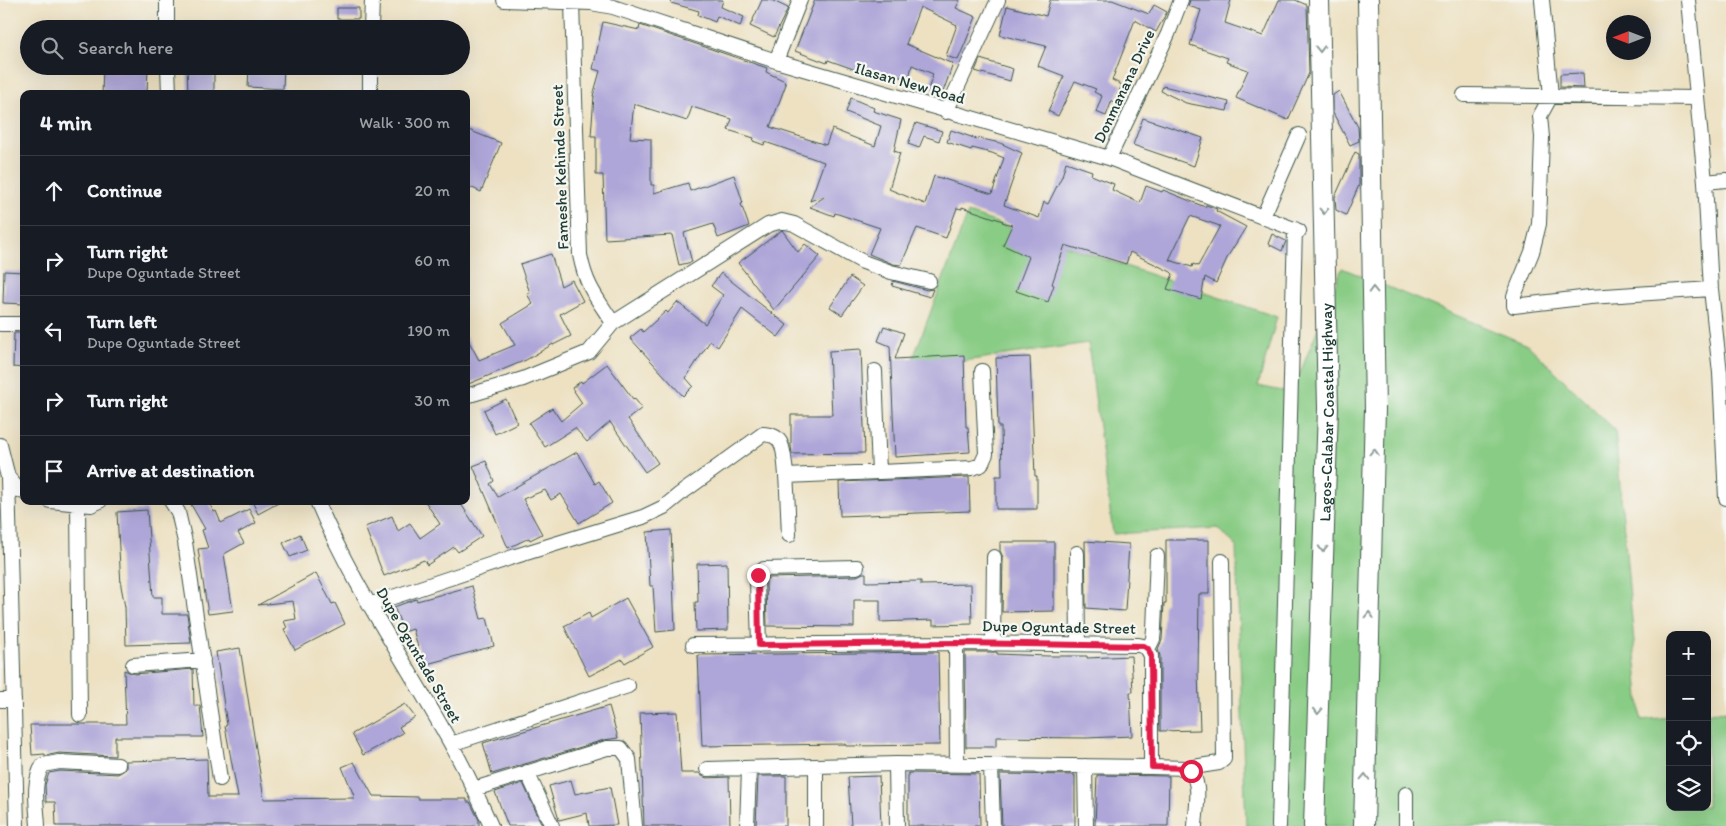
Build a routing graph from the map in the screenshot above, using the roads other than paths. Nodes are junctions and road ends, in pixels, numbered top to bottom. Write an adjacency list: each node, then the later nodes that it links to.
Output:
1 (167, 0): 13 (street)
2 (372, 0): 14 (street)
3 (504, 0): 11 (street, Ilasan New Road)
4 (800, 0): 15 (street)
5 (998, 0): 23 (street)
6 (1181, 0): 25 (street, Donmanana Drive)
7 (1319, 0): 92 (highway, Lagos-Calabar Coastal Highway, one-way to 92)
8 (1368, 0): 93 (highway, one-way to 8)
9 (1542, 0): 21 (street)
10 (1688, 0): 22 (street)
11 (572, 3): 12 (street, Ilasan New Road); 31 (street, Fameshe Kehinde Street)
12 (614, 3): 15 (street, Ilasan New Road)
13 (167, 20)
14 (371, 20)
15 (776, 62): 23 (street, Ilasan New Road)
16 (168, 75): 18 (street)
17 (370, 75): 19 (street)
18 (169, 90)
19 (370, 90)
20 (1464, 95): 21 (street)
21 (1551, 96): 22 (street); 30 (street)
22 (1697, 98): 27 (street)
23 (946, 112): 25 (street, Ilasan New Road)
24 (1299, 135): 28 (street)
25 (1109, 158): 28 (street, Ilasan New Road)
26 (1726, 180): 27 (street)
27 (1705, 182): 30 (street)
28 (1264, 217): 91 (street, Ilasan New Road)
29 (929, 281): 31 (street)
30 (1711, 289): 36 (street)
31 (613, 322): 37 (street)
32 (0, 324): 33 (street)
33 (20, 324)
34 (875, 371): 39 (street)
35 (982, 371): 39 (street)
36 (1723, 373): 43 (street)
37 (470, 395)
38 (0, 445): 41 (street)
39 (879, 472): 40 (street)
40 (786, 476): 47 (street); 53 (street)
41 (8, 477): 42 (street); 63 (street)
42 (20, 490)
43 (1726, 498)
44 (78, 505): 64 (street)
45 (174, 505): 60 (street)
46 (319, 505): 53 (street, Dupe Oguntade Street)
47 (789, 535)
48 (1077, 553): 56 (street)
49 (1157, 556): 59 (street)
50 (994, 557): 55 (street)
51 (1222, 561): 73 (street)
52 (857, 567): 58 (street)
53 (369, 605): 65 (street, Dupe Oguntade Street)
54 (956, 643): 55 (street, Dupe Oguntade Street); 58 (street, Dupe Oguntade Street); 68 (street)
55 (993, 644): 56 (street, Dupe Oguntade Street)
56 (1078, 644): 59 (street, Dupe Oguntade Street)
57 (693, 645): 58 (street, Dupe Oguntade Street)
58 (759, 645)
59 (1148, 649): 72 (street, Dupe Oguntade Street)
60 (203, 660): 61 (street); 77 (street)
61 (133, 665)
62 (628, 686): 65 (street)
63 (7, 700): 80 (street)
64 (80, 715)
65 (451, 744): 78 (street, Dupe Oguntade Street)
66 (896, 764): 68 (street); 70 (street); 87 (street)
67 (118, 765): 81 (street)
68 (957, 765): 69 (street)
69 (991, 765): 71 (street); 88 (street)
70 (816, 766): 75 (street); 86 (street)
71 (1085, 766): 72 (street); 89 (street)
72 (1152, 767): 73 (street)
73 (1187, 768): 90 (street)
74 (707, 769): 75 (street)
75 (748, 769): 85 (street)
76 (528, 772): 78 (street); 83 (street); 84 (street)
77 (220, 779)
78 (474, 789): 82 (street, Dupe Oguntade Street)
79 (1406, 794): 94 (street)
80 (18, 826)
81 (38, 826)
82 (492, 826)
83 (552, 826)
84 (635, 826)
85 (747, 826)
86 (816, 826)
87 (898, 826)
88 (993, 826)
89 (1086, 826)
90 (1195, 826)
91 (1279, 826)
92 (1314, 826)
93 (1364, 826)
94 (1406, 826)

